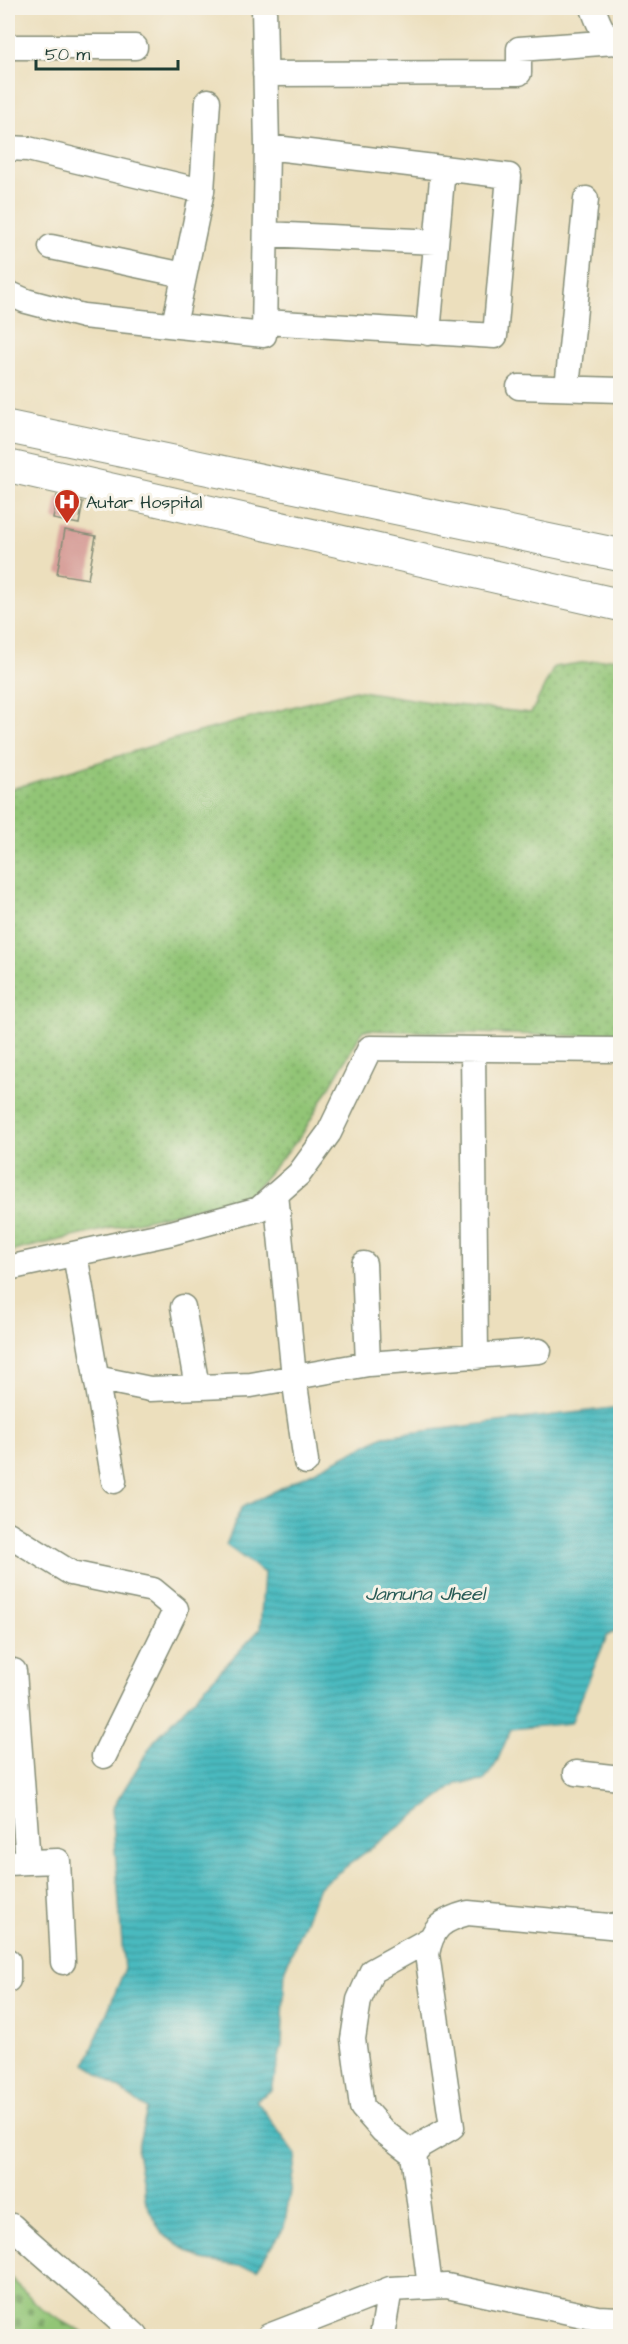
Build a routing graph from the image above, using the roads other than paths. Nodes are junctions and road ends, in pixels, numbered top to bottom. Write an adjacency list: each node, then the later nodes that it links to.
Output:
1 (264, 8): 6 (street)
2 (593, 8): 3 (street)
3 (618, 43): 6 (street)
4 (8, 47): 5 (street)
5 (135, 47)
6 (265, 74): 8 (street)
7 (208, 101): 11 (street)
8 (267, 147): 10 (street); 13 (street)
9 (8, 148): 11 (street)
10 (443, 168): 14 (street); 20 (street)
11 (202, 191): 16 (street)
12 (586, 199): 22 (street)
13 (266, 234): 14 (street); 18 (street)
14 (436, 242): 20 (street)
15 (51, 247): 16 (street)
16 (184, 275): 19 (street)
17 (8, 293): 19 (street)
18 (265, 322): 19 (street); 20 (street)
19 (174, 325)
20 (428, 333)
21 (519, 387): 22 (street)
22 (567, 388): 23 (street)
23 (621, 390)
24 (8, 427): 27 (main road)
25 (8, 451): 28 (main road)
26 (8, 466): 29 (main road)
27 (621, 555)
28 (621, 585)
29 (621, 605)
30 (473, 1049): 31 (street); 32 (street); 38 (street)
31 (621, 1050)
32 (276, 1194): 33 (street); 40 (street)
33 (75, 1254): 35 (street); 41 (street)
34 (364, 1264): 39 (street)
35 (8, 1268)
36 (183, 1307): 42 (street)
37 (539, 1351): 38 (street)
38 (476, 1357): 39 (street)
39 (368, 1364): 40 (street)
40 (294, 1377): 42 (street); 43 (street)
41 (96, 1378): 42 (street); 44 (street)
42 (197, 1387)
43 (306, 1462)
44 (114, 1481)
45 (8, 1534): 47 (street)
46 (8, 1670): 50 (street)
47 (104, 1756)
48 (576, 1773): 49 (street)
49 (621, 1778)
50 (18, 1862): 54 (street)
51 (621, 1927): 52 (street)
52 (430, 1939): 56 (street); 56 (street)
53 (8, 1961): 55 (street)
54 (63, 1962)
55 (8, 1980)
56 (414, 2154): 58 (street)
57 (8, 2225): 61 (street)
58 (430, 2287): 59 (street); 60 (street)
59 (390, 2289): 62 (street); 63 (street)
60 (621, 2319)
61 (136, 2337)
62 (269, 2337)
63 (382, 2337)

